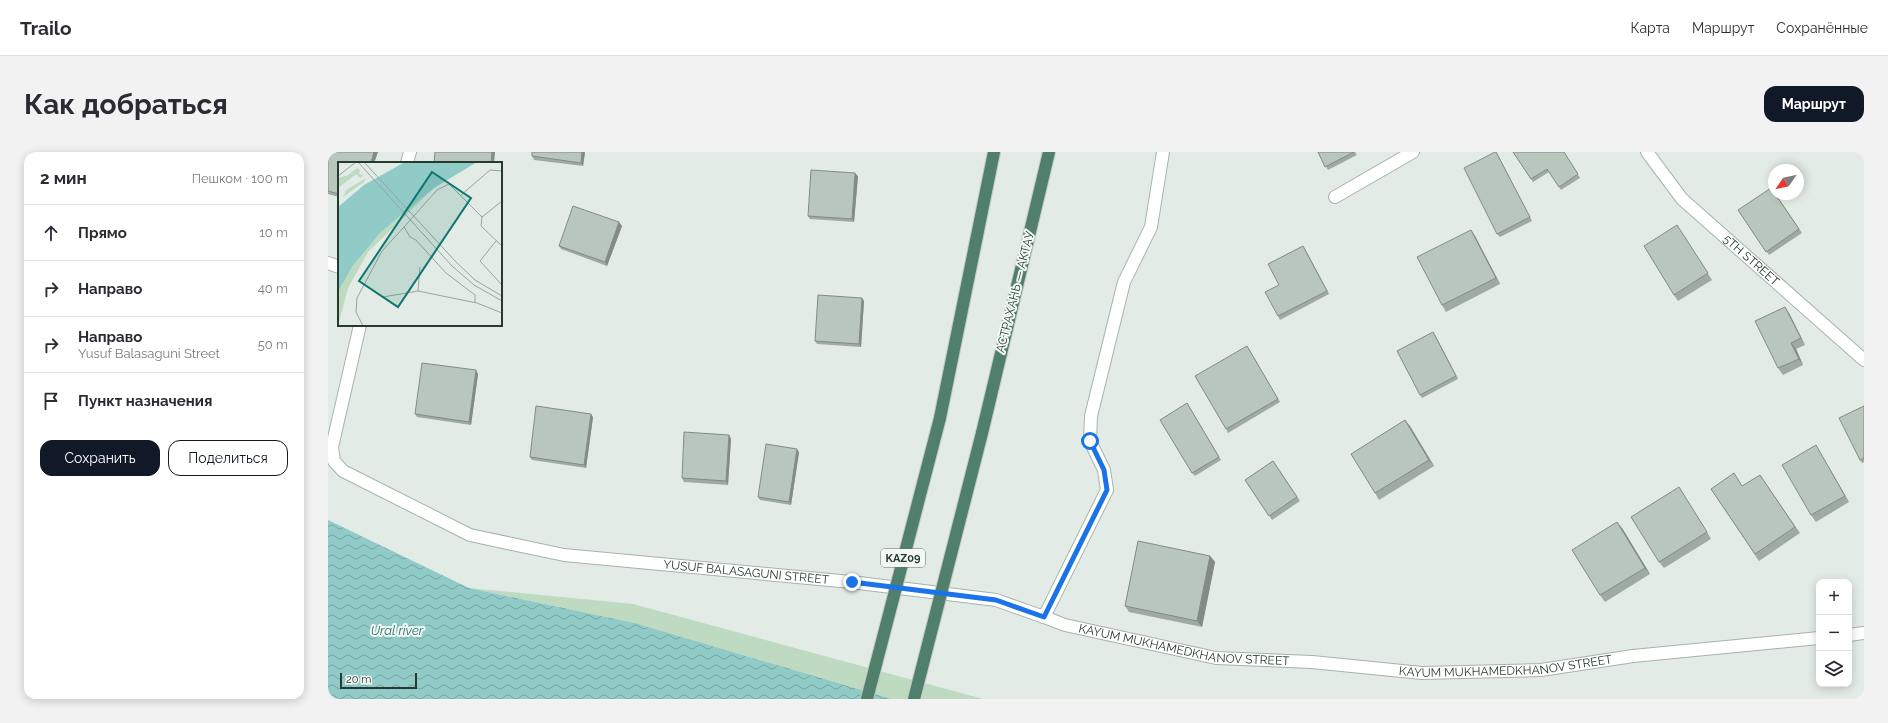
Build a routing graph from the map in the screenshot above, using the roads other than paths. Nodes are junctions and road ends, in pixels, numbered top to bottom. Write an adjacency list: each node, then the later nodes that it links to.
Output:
1 (410, 152): 7 (street)
2 (994, 152): 17 (highway, KAZ09, bridge)
3 (1049, 152): 18 (highway, АСТРАХАНЬ — АКТАУ, bridge)
4 (1163, 152): 13 (street)
5 (1413, 152): 8 (street)
6 (1648, 152): 12 (street, 5TH STREET)
7 (407, 162)
8 (1335, 197)
9 (328, 264): 10 (street)
10 (338, 267)
11 (360, 326): 13 (street, YUSUF BALASAGUNI STREET)
12 (1864, 360)
13 (1044, 617): 16 (street, KAYUM MUKHAMEDKHANOV STREET)
14 (1864, 633): 15 (street)
15 (1852, 635)
16 (1816, 638)
17 (867, 699)
18 (914, 699)

